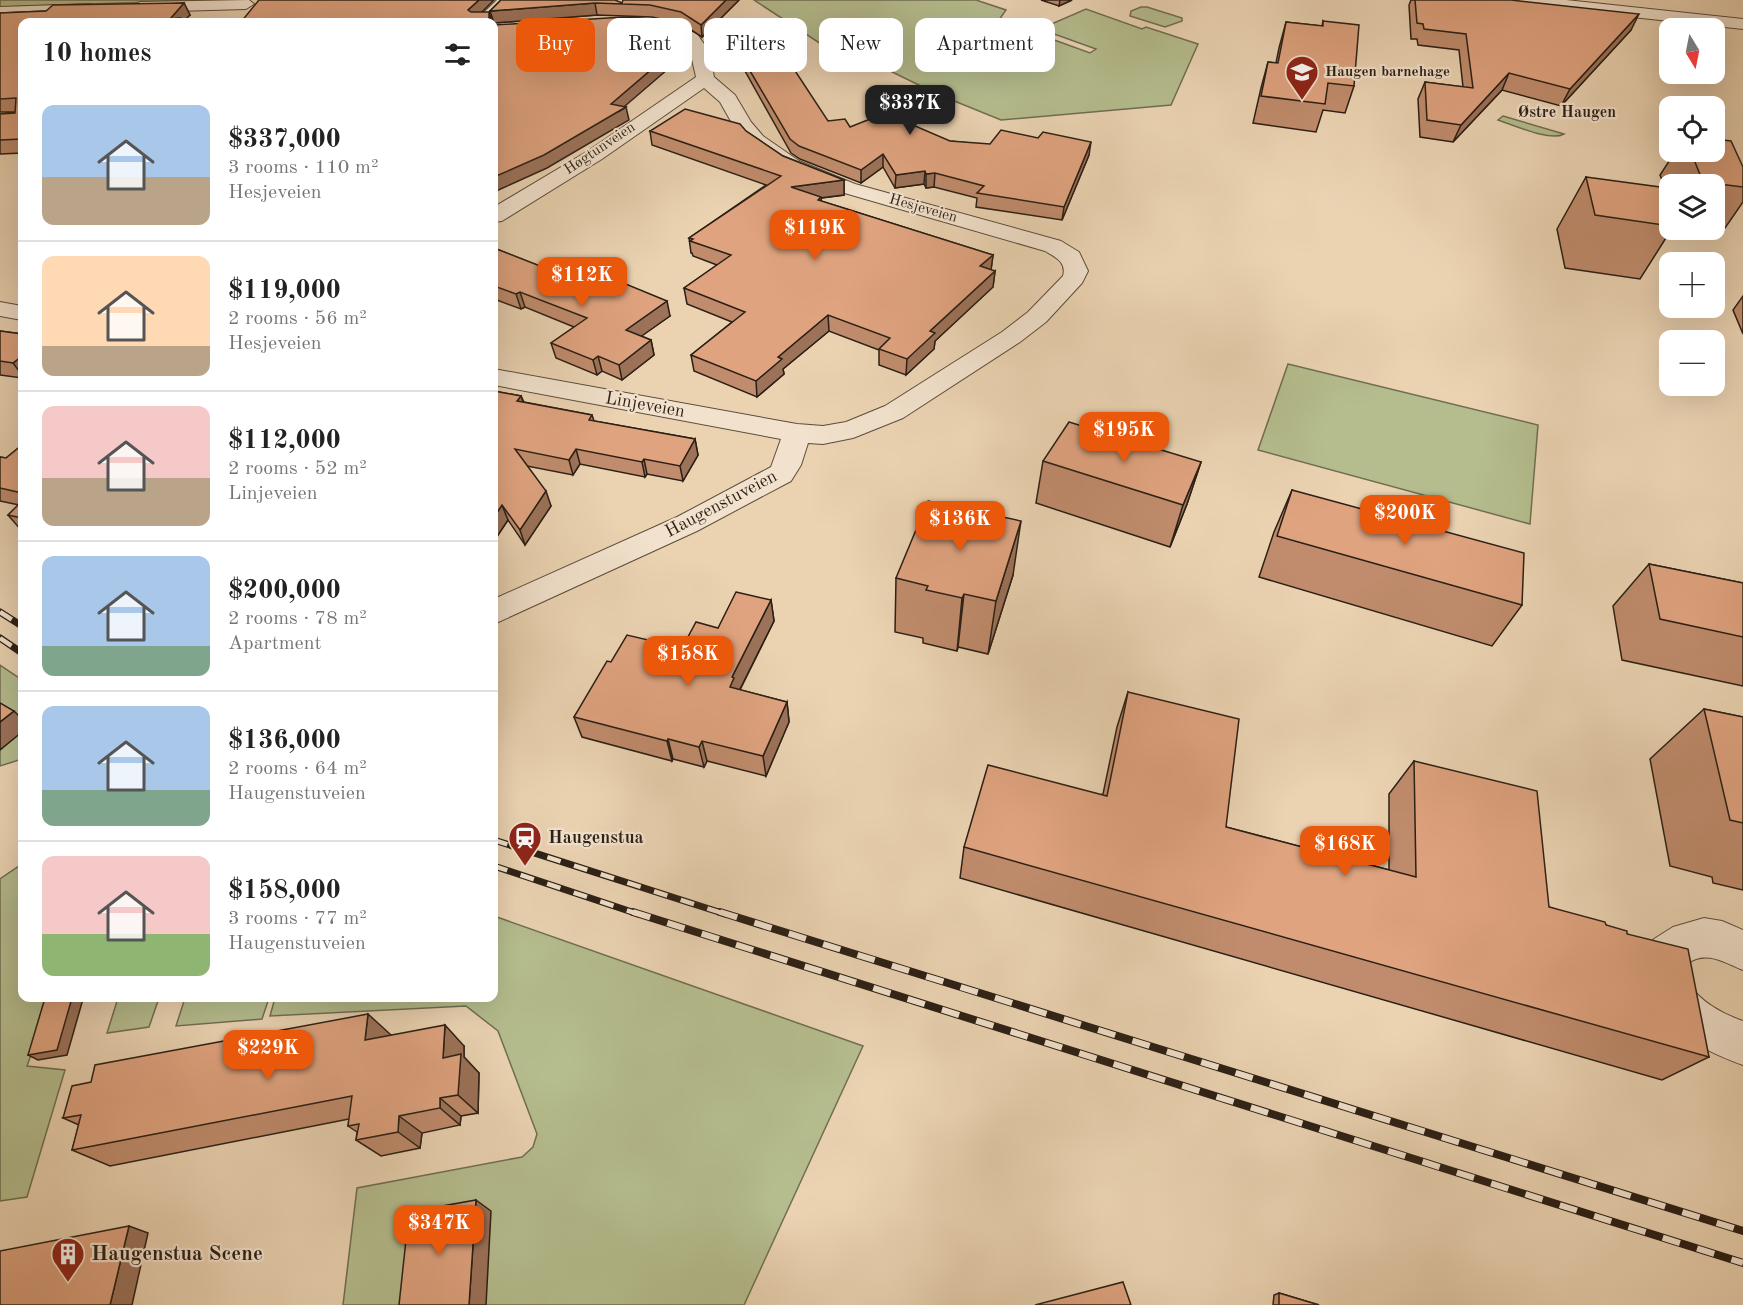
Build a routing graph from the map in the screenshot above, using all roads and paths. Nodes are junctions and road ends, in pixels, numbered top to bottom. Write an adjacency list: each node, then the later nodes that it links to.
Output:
1 (506, 0): 6 (street)
2 (1522, 0): 7 (street)
3 (248, 2): 4 (street); 5 (street)
4 (0, 12)
5 (234, 18)
6 (486, 18)
7 (1743, 24)
8 (692, 40): 9 (street)
9 (705, 80): 10 (street, Høgtunveien); 14 (street, Hesjeveien)
10 (498, 214)
11 (0, 309): 12 (street)
12 (18, 312)
13 (498, 378): 14 (street, Linjeveien)
14 (797, 433): 15 (street, Haugenstuveien)
15 (498, 610)
16 (1743, 950): 17 (street)
17 (1743, 1043)

